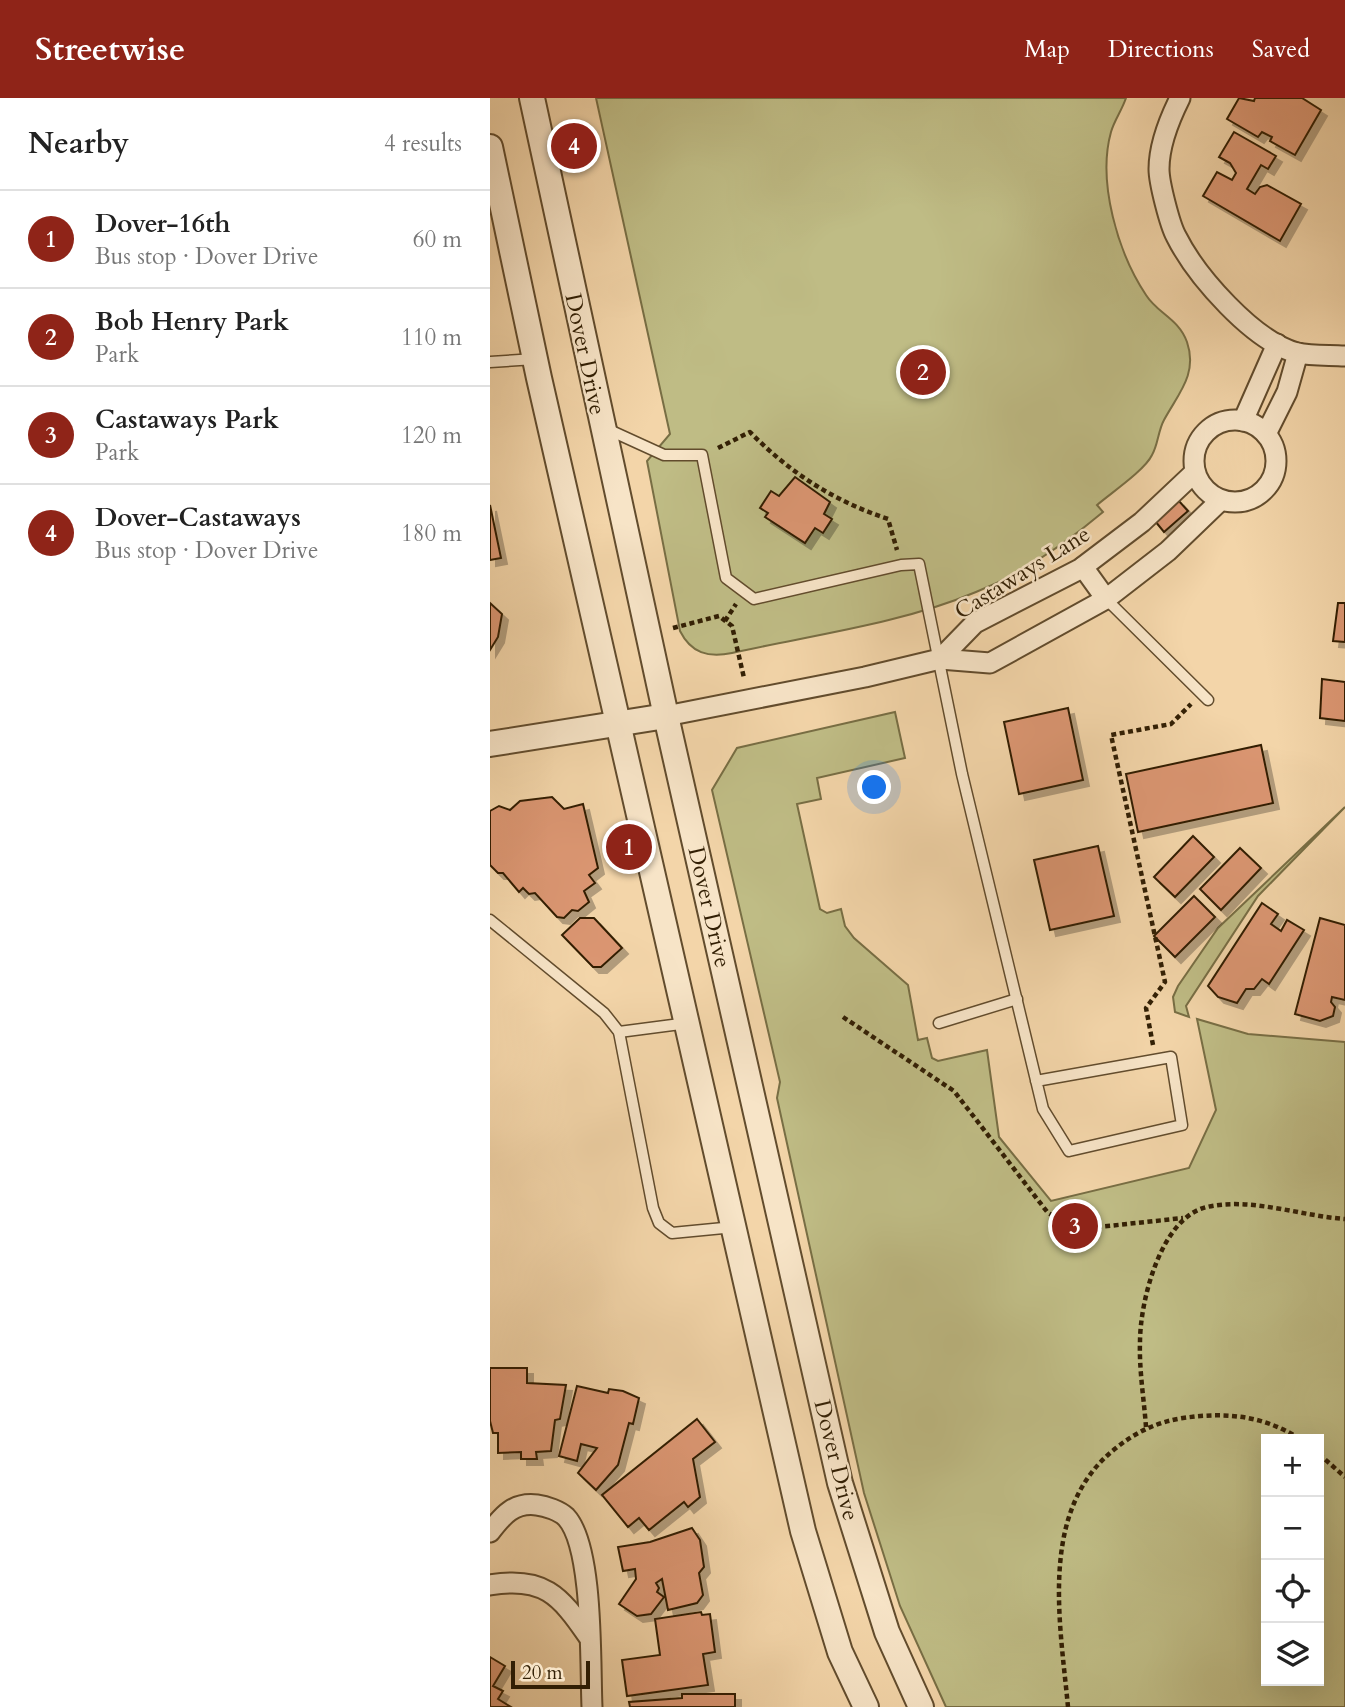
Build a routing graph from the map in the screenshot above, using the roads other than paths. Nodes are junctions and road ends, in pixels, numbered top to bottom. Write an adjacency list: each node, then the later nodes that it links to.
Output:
1 (532, 98): 10 (street, Dover Drive)
2 (1180, 98): 4 (street)
3 (490, 147): 7 (street, Dover Drive)
4 (1277, 344): 5 (street); 9 (street)
5 (1298, 353): 6 (street); 11 (street)
6 (1345, 356)
7 (535, 359): 8 (lane); 19 (street, Dover Drive)
8 (490, 362)
9 (1243, 421): 11 (street); 12 (street)
10 (602, 428): 16 (lane); 18 (street, Dover Drive)
11 (1266, 434): 13 (street)
12 (1195, 472): 13 (street); 14 (street, Castaways Lane)
13 (1221, 500): 15 (street)
14 (1083, 567): 15 (street); 16 (street, Castaways Lane)
15 (1106, 599): 16 (street); 17 (lane)
16 (940, 659): 18 (street); 22 (lane)
17 (1205, 696)
18 (666, 716): 19 (street); 33 (street, Dover Drive)
19 (620, 724): 20 (street); 23 (street, Dover Drive)
20 (490, 744)
21 (490, 920): 25 (lane)
22 (1017, 999): 24 (lane); 26 (lane)
23 (688, 1023): 25 (lane); 27 (street, Dover Drive)
24 (939, 1023)
25 (619, 1032): 27 (lane)
26 (1037, 1081): 26 (lane)
27 (735, 1227): 32 (street, Dover Drive)
28 (490, 1532): 30 (street)
29 (490, 1585): 30 (street)
30 (588, 1637): 31 (street)
31 (592, 1707)
32 (866, 1707)
33 (921, 1707)

